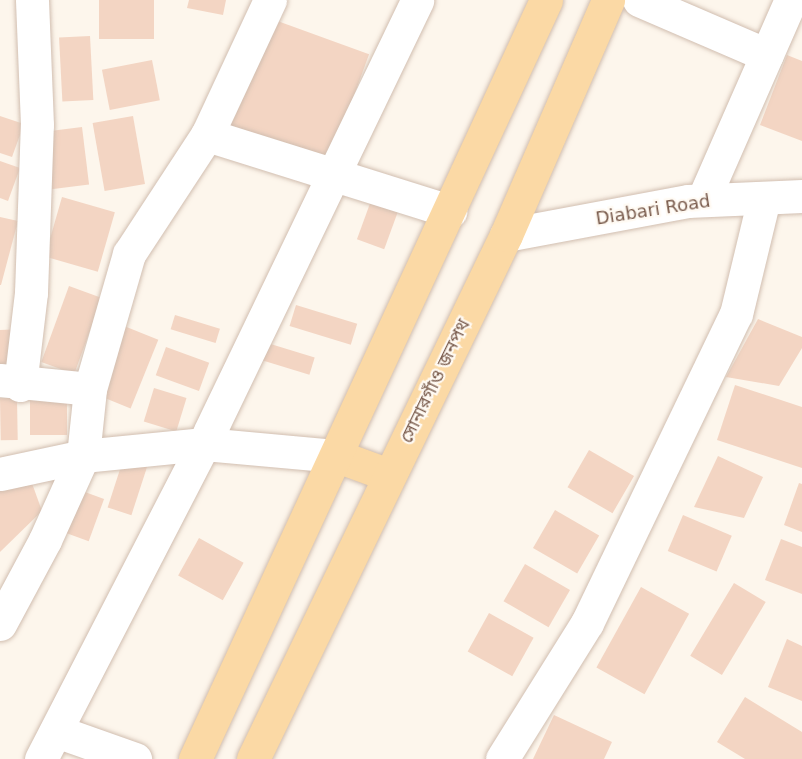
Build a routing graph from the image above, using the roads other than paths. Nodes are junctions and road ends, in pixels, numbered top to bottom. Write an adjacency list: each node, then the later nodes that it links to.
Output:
1 (32, 0): 16 (street)
2 (270, 0): 9 (street)
3 (417, 0): 10 (street)
4 (546, 0): 14 (main road)
5 (608, 0): 15 (main road, সোনারগাঁও জনপথ)
6 (639, 0): 8 (street)
7 (791, 0): 8 (street)
8 (767, 55): 13 (street)
9 (207, 135): 10 (street); 17 (street)
10 (334, 175): 14 (street); 18 (street)
11 (802, 196): 12 (street, Diabari Road)
12 (764, 198): 13 (street, Diabari Road); 28 (street)
13 (703, 200): 15 (street, Diabari Road)
14 (450, 211): 20 (main road)
15 (506, 235): 22 (main road, সোনারগাঁও জনপথ)
16 (10, 382): 17 (street)
17 (90, 389): 19 (street)
18 (204, 444): 19 (street); 20 (street); 24 (street)
19 (83, 456): 21 (street); 23 (street)
20 (338, 456): 22 (main road); 26 (main road)
21 (0, 474)
22 (389, 475): 27 (main road, সোনারগাঁও জনপথ)
23 (0, 624)
24 (49, 745): 25 (street)
25 (135, 759)
26 (195, 759)
27 (253, 759)
28 (502, 759)

